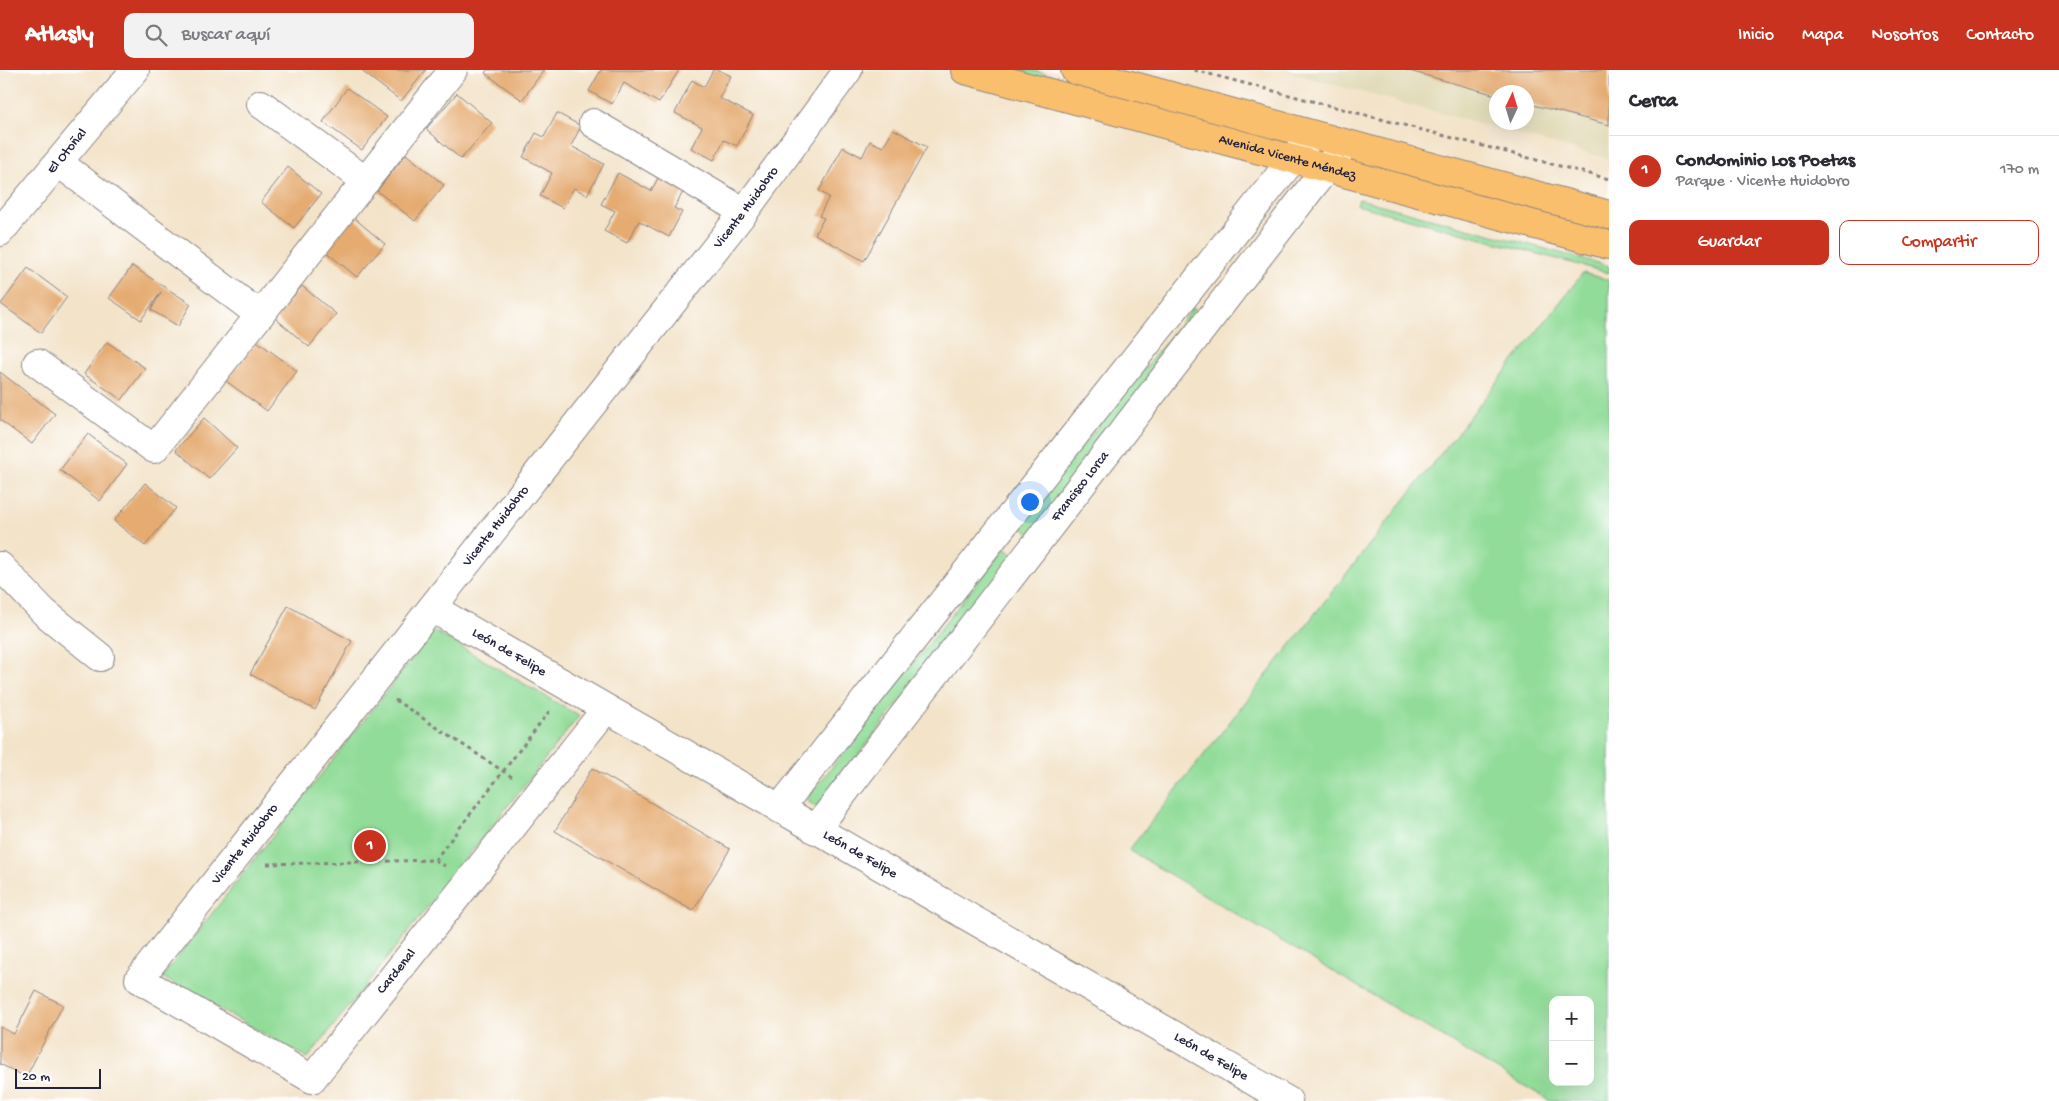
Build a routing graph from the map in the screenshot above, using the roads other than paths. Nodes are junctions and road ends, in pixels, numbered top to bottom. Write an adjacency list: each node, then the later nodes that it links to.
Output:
1 (135, 70): 11 (street, El Otoñal)
2 (453, 70): 13 (street)
3 (848, 70): 14 (street, Vicente Huidobro)
4 (965, 70): 10 (main road, Avenida Vicente Méndez)
5 (1075, 70): 8 (main road, Avenida Vicente Méndez)
6 (261, 104): 13 (street)
7 (593, 123): 14 (street)
8 (1311, 136): 9 (main road, Avenida Vicente Méndez); 10 (street)
9 (1345, 144): 12 (street, Francisco Lorca); 15 (main road, Avenida Vicente Méndez)
10 (1292, 160): 12 (main road, Avenida Vicente Méndez); 20 (street)
11 (59, 163): 16 (street, El Otoñal); 18 (street)
12 (1326, 169): 17 (main road, Avenida Vicente Méndez); 21 (street, Francisco Lorca)
13 (366, 180): 18 (street)
14 (744, 212): 23 (street, Vicente Huidobro)
15 (1609, 214)
16 (3, 222)
17 (1609, 245)
18 (260, 315): 19 (street)
19 (37, 363)
20 (1000, 529): 21 (street); 26 (street)
21 (1029, 554): 27 (street, Francisco Lorca)
22 (0, 566): 24 (street)
23 (432, 608): 25 (street, León de Felipe); 28 (street, Vicente Huidobro)
24 (100, 657)
25 (606, 709): 26 (street, León de Felipe); 28 (street, Cardenal)
26 (779, 809): 27 (street, León de Felipe)
27 (815, 830): 29 (street, León de Felipe)
28 (139, 979)
29 (1288, 1101)

